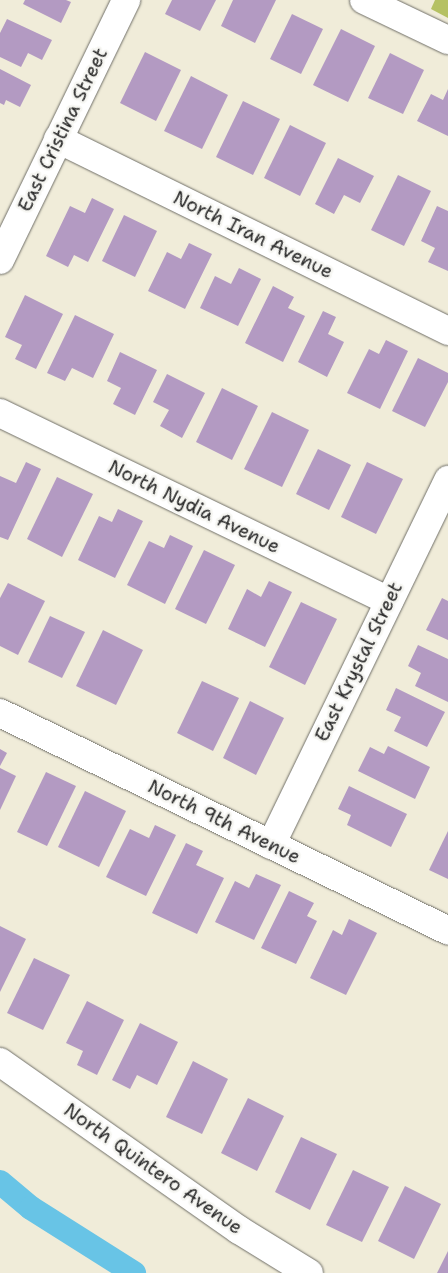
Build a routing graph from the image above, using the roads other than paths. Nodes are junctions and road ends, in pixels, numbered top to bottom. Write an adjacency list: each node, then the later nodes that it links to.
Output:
1 (126, 0): 4 (street, East Cristina Street)
2 (364, 0): 3 (street)
3 (448, 40)
4 (58, 139): 5 (street, East Cristina Street); 6 (street, North Iran Avenue)
5 (0, 260)
6 (448, 331)
7 (0, 413): 9 (street, North Nydia Avenue)
8 (448, 480): 9 (street, East Krystal Street)
9 (389, 601): 11 (street, East Krystal Street)
10 (0, 713): 11 (street, North 9th Avenue)
11 (271, 845): 12 (street, North 9th Avenue)
12 (448, 931)
13 (0, 1062): 14 (street, North Quintero Avenue)
14 (309, 1273)

